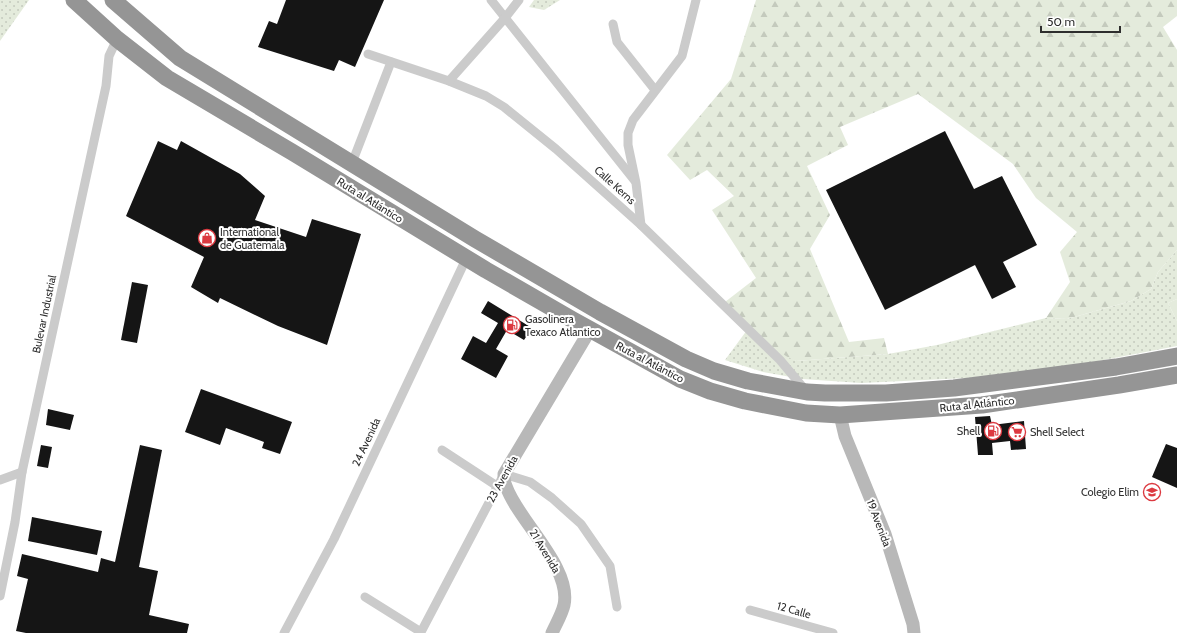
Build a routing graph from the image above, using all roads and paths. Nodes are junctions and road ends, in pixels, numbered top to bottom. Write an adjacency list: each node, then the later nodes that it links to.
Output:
1 (74, 0): 8 (highway, Ruta al Atlántico)
2 (113, 0): 13 (highway, Ruta al Atlántico)
3 (491, 0): 6 (street)
4 (519, 0): 6 (street)
5 (696, 0): 12 (street)
6 (506, 18): 11 (street); 14 (street)
7 (613, 24): 12 (street)
8 (117, 39): 16 (highway, Ruta al Atlántico); 23 (street, Bulevar Industrial)
9 (368, 54): 10 (street, Calle Kerns)
10 (391, 62): 11 (street, Calle Kerns); 13 (street)
11 (449, 81): 15 (street, Calle Kerns)
12 (655, 90): 14 (street)
13 (352, 163): 20 (highway, Ruta al Atlántico)
14 (636, 183): 15 (street)
15 (641, 224): 20 (street, Calle Kerns)
16 (466, 259): 17 (highway, Ruta al Atlántico); 31 (street, 24 Avenida)
17 (590, 330): 21 (highway, Ruta al Atlántico); 24 (street, 23 Avenida)
18 (1177, 356): 20 (highway, Ruta al Atlántico)
19 (1177, 375): 21 (highway, Ruta al Atlántico)
20 (807, 392)
21 (840, 414): 34 (street, 19 Avenida)
22 (442, 450): 26 (street)
23 (22, 472): 25 (street); 27 (street, Bulevar Industrial)
24 (504, 474): 26 (street, 23 Avenida); 29 (street); 32 (street, 21 Avenida)
25 (0, 480)
26 (497, 486): 28 (street, 23 Avenida)
27 (0, 596)
28 (366, 597)
29 (617, 607)
30 (750, 610): 33 (street, 12 Calle)
31 (284, 633)
32 (552, 633)
33 (833, 633)
34 (914, 633)

